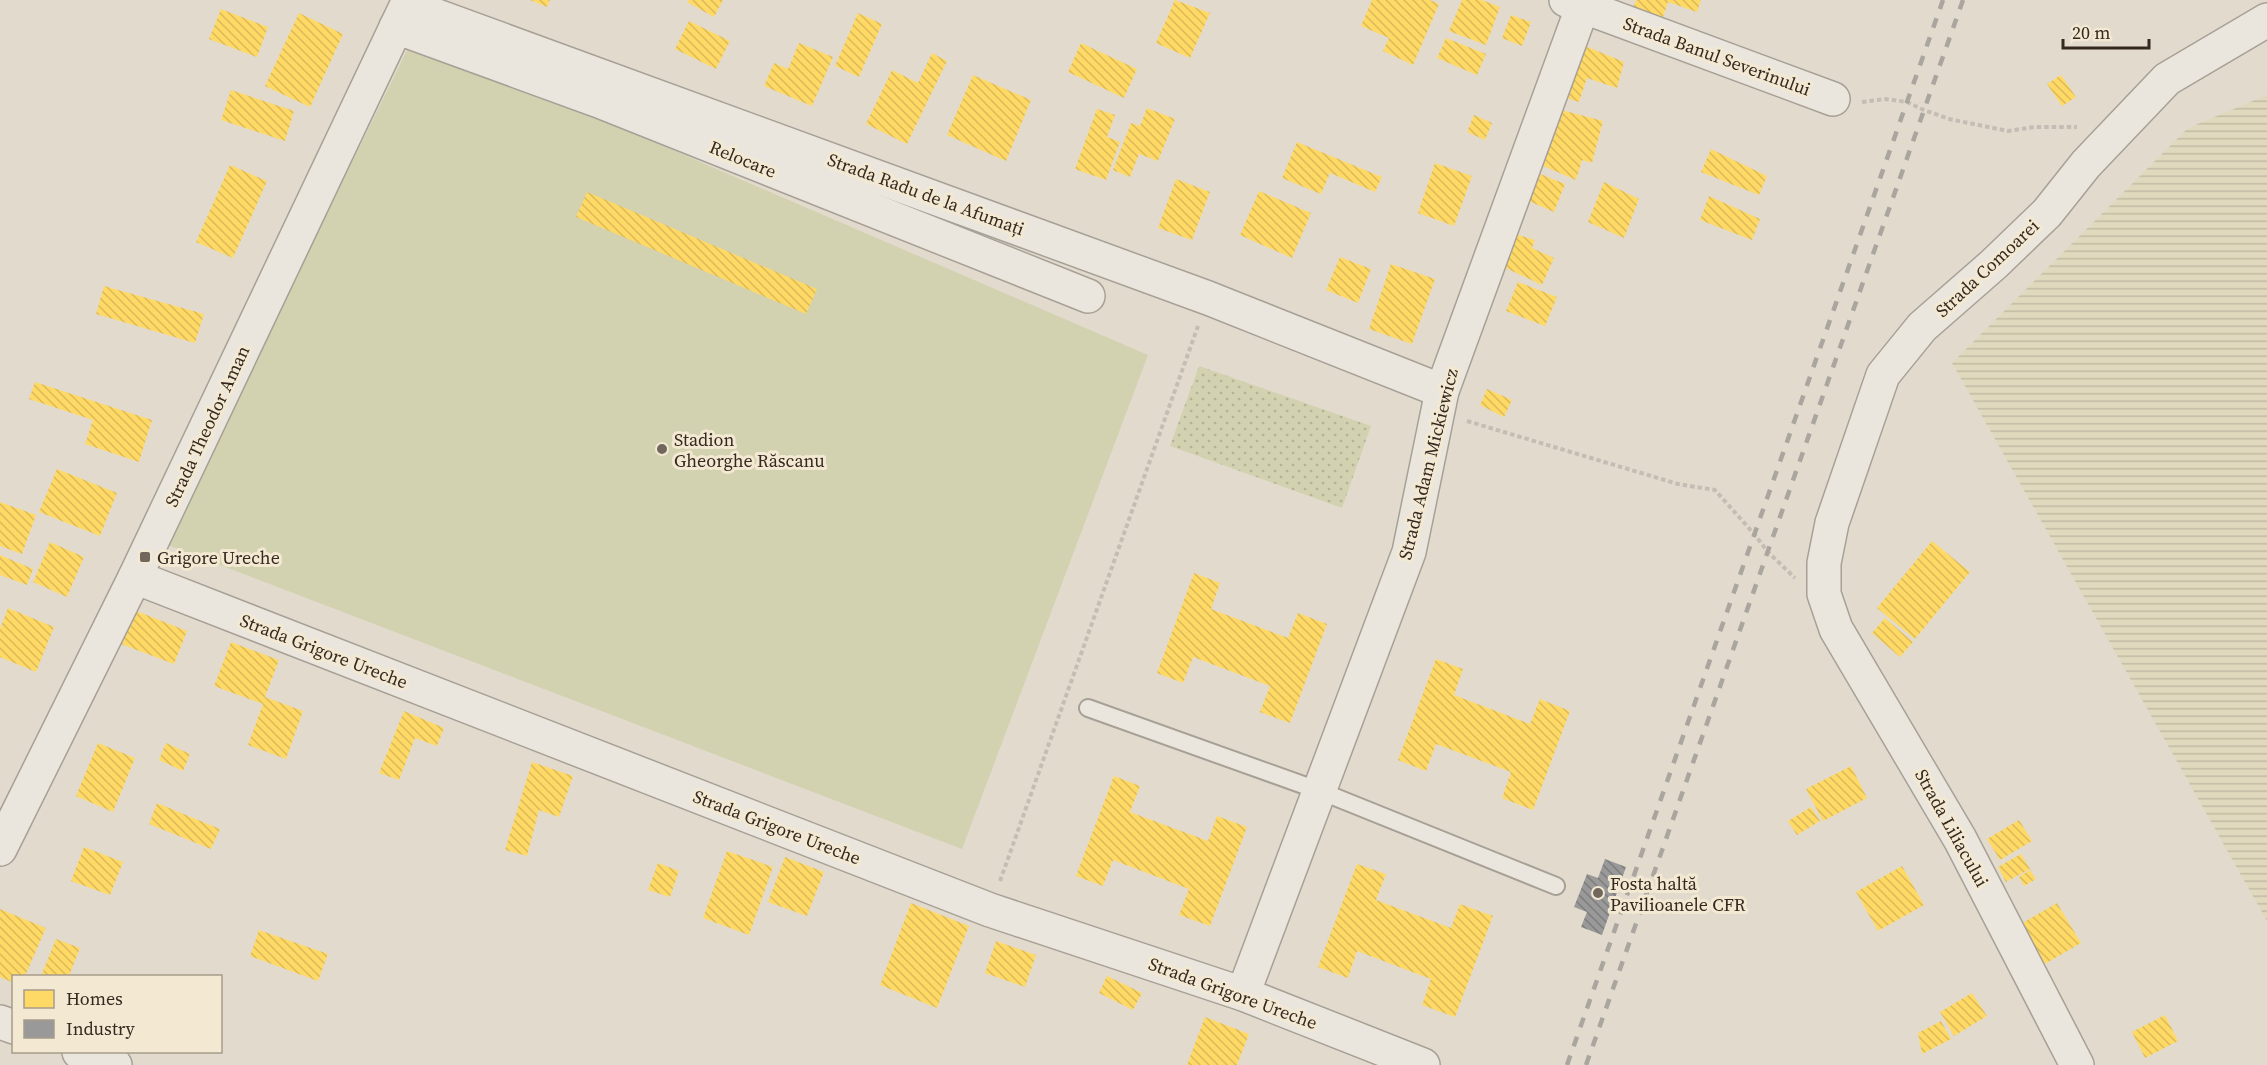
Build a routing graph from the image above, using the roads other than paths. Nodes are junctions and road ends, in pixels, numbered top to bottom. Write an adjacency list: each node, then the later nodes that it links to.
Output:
1 (1578, 2): 4 (street, Strada Banul Severinului); 6 (street, Strada Adam Mickiewicz)
2 (404, 10): 5 (street, Relocare); 6 (street, Strada Radu de la Afumați); 7 (street, Strada Theodor Aman)
3 (2267, 20): 8 (street, Strada Comoarei)
4 (1833, 99)
5 (1088, 296)
6 (1440, 402): 10 (street, Strada Adam Mickiewicz)
7 (135, 577): 11 (street, Strada Theodor Aman); 13 (street, Strada Grigore Ureche)
8 (1824, 594): 17 (street, Strada Liliacului)
9 (1088, 708): 10 (lane)
10 (1320, 791): 12 (lane); 13 (street, Strada Adam Mickiewicz)
11 (0, 849)
12 (1556, 886)
13 (1243, 994): 16 (street, Strada Grigore Ureche)
14 (82, 1053): 15 (street)
15 (115, 1065)
16 (1423, 1065)
17 (2077, 1065)

